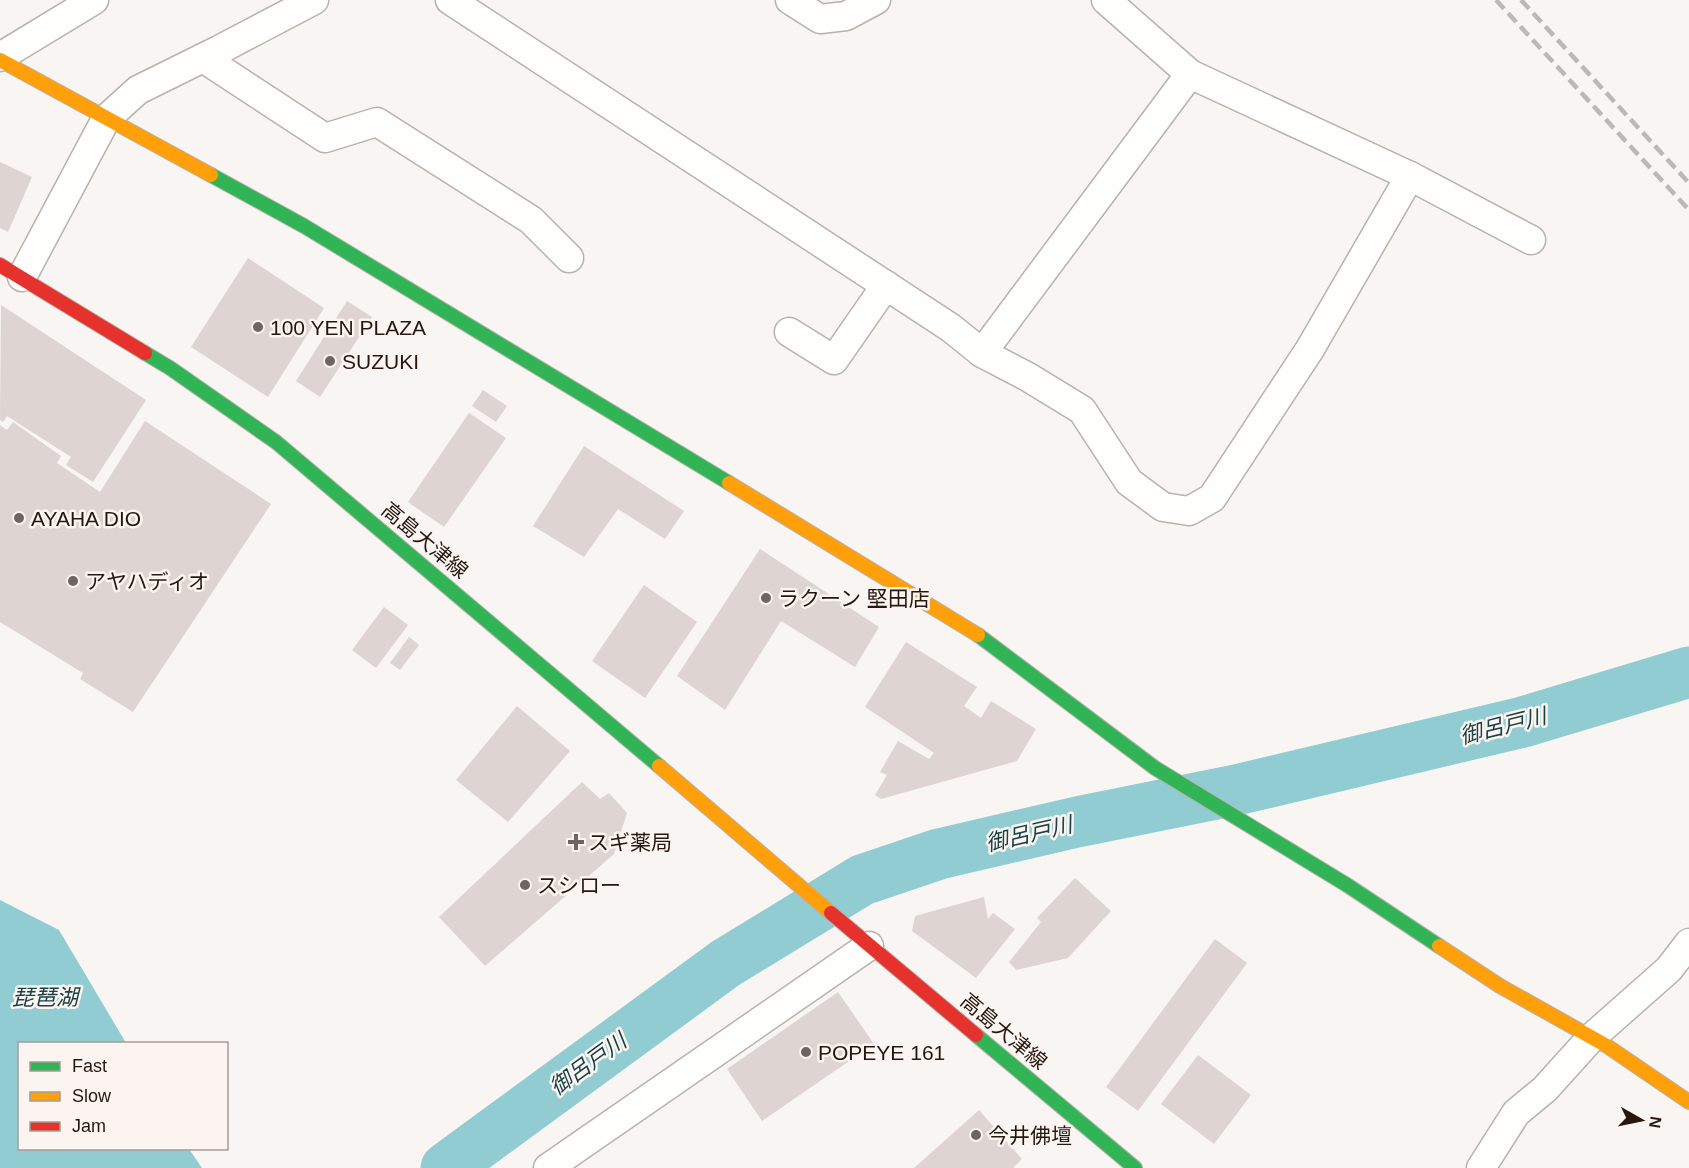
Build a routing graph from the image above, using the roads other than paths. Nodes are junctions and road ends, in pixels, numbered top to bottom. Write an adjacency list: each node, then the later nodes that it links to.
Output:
1 (94, 0): 8 (street)
2 (315, 0): 7 (street)
3 (450, 0): 15 (street)
4 (790, 0): 5 (street)
5 (876, 0)
6 (1106, 0): 9 (street)
7 (203, 58): 10 (street); 13 (street)
8 (0, 59): 10 (street)
9 (1190, 74): 11 (street); 17 (street)
10 (106, 119): 14 (street); 20 (street)
11 (1410, 176): 12 (street); 17 (street)
12 (1531, 240)
13 (568, 258)
14 (11, 271): 19 (street, 高島大津線)
15 (886, 285): 16 (street); 17 (street)
16 (789, 332)
17 (982, 353)
18 (1689, 943): 20 (street)
19 (869, 946): 22 (street); 23 (street, 高島大津線)
20 (1591, 1038): 21 (street); 24 (street)
21 (1689, 1102)
22 (548, 1168)
23 (1136, 1168)
24 (1481, 1168)

